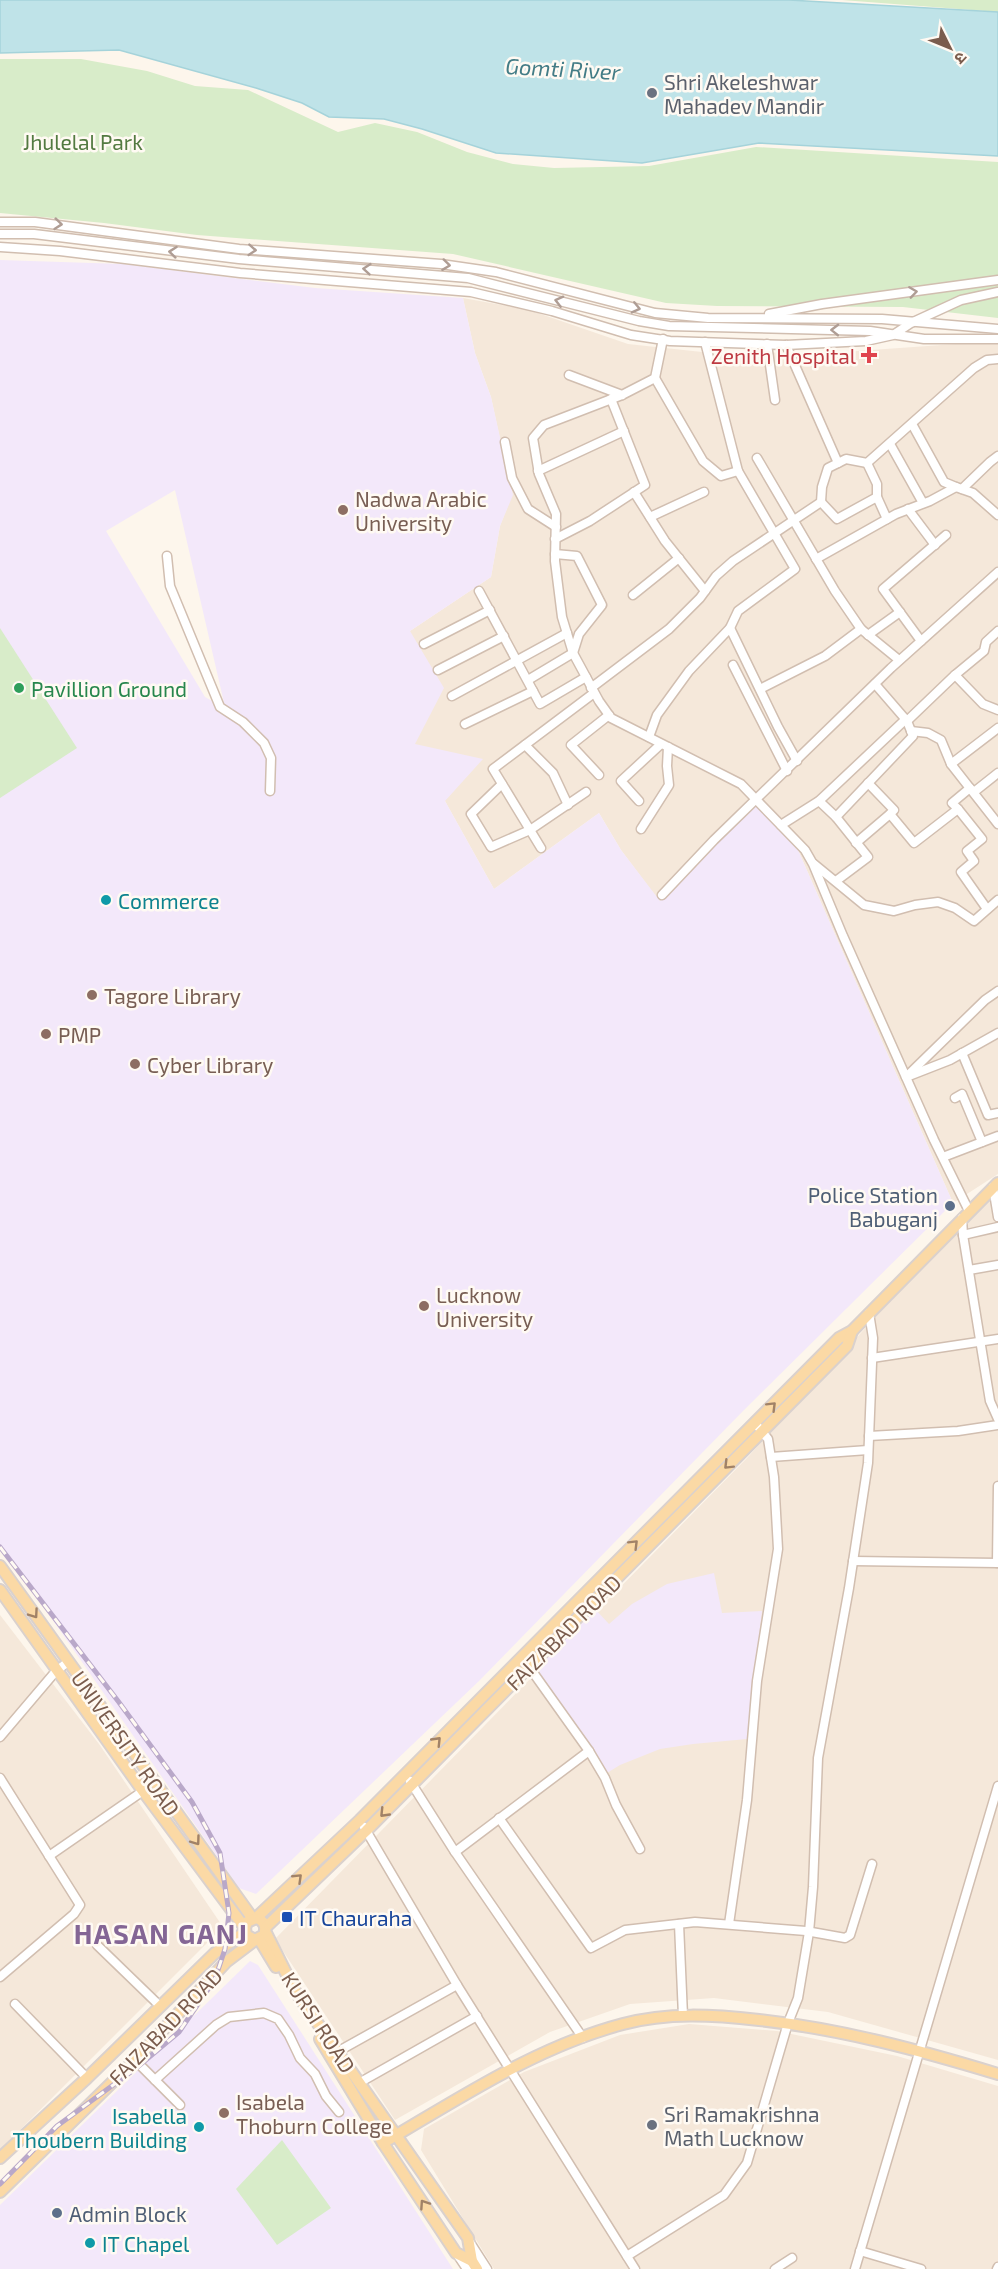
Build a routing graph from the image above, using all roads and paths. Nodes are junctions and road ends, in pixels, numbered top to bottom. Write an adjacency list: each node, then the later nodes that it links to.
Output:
1 (0, 222): 6 (street, one-way to 6)
2 (0, 234): 9 (street, one-way to 2)
3 (0, 247): 10 (street)
4 (998, 280): 6 (street, one-way to 4)
5 (998, 292): 7 (street)
6 (751, 318): 7 (street)
7 (911, 323): 8 (street); 9 (street)
8 (998, 329)
9 (893, 335): 11 (street); 14 (street)
10 (663, 339): 12 (street); 17 (street)
11 (998, 339)
12 (705, 342): 13 (street); 30 (street)
13 (767, 345): 14 (street); 20 (street)
14 (786, 345): 27 (street)
15 (998, 359): 21 (street)
16 (569, 375): 18 (street)
17 (655, 378): 18 (street); 30 (street)
18 (622, 395): 19 (street)
19 (611, 399): 22 (street); 29 (street)
20 (775, 400)
21 (912, 424): 24 (street); 31 (street)
22 (624, 431): 29 (street); 32 (street)
23 (505, 442): 43 (street)
24 (890, 444): 28 (street); 36 (street)
25 (998, 456): 31 (street)
26 (757, 458): 41 (street)
27 (838, 463): 28 (street); 35 (street)
28 (867, 463): 34 (street)
29 (538, 471): 43 (street)
30 (738, 471): 44 (street)
31 (959, 488): 36 (street); 39 (street)
32 (634, 492): 40 (street); 46 (street)
33 (704, 492): 40 (street)
34 (877, 497): 35 (street); 38 (street); 42 (street)
35 (821, 502): 41 (street)
36 (923, 503): 37 (street)
37 (908, 509): 38 (street); 47 (street)
38 (896, 514): 42 (street)
39 (998, 515)
40 (650, 517): 50 (street)
41 (794, 519): 44 (street); 51 (street)
42 (887, 519): 51 (street)
43 (556, 527): 46 (street)
44 (773, 534): 54 (street); 58 (street)
45 (946, 535): 47 (street)
46 (555, 539): 48 (street)
47 (935, 545): 57 (street)
48 (555, 554): 61 (street); 65 (street)
49 (167, 556): 95 (street)
50 (679, 558): 54 (street); 55 (street)
51 (816, 559): 60 (street)
52 (998, 572): 63 (street)
53 (479, 591): 56 (street)
54 (705, 591): 75 (street)
55 (633, 595)
56 (490, 610): 62 (street); 64 (street)
57 (900, 612): 60 (street); 63 (street)
58 (730, 627): 74 (street); 84 (street)
59 (998, 631): 70 (street)
60 (865, 632): 67 (street); 74 (street)
61 (567, 633): 65 (street); 66 (street)
62 (504, 636): 66 (street); 69 (street)
63 (921, 641): 67 (street)
64 (424, 644)
65 (573, 653): 71 (street); 72 (street)
66 (518, 660): 72 (street); 77 (street)
67 (899, 660): 73 (street)
68 (733, 665): 89 (street)
69 (438, 670)
70 (955, 675): 78 (street); 80 (street)
71 (586, 677): 75 (street); 76 (street)
72 (528, 680): 76 (street)
73 (875, 684): 80 (street); 87 (street)
74 (760, 689): 87 (street)
75 (593, 690): 79 (street); 85 (street)
76 (533, 691): 81 (street)
77 (452, 696)
78 (997, 708)
79 (609, 715): 84 (street); 91 (street)
80 (906, 720): 83 (street); 99 (street)
81 (465, 724)
82 (998, 728): 88 (street)
83 (911, 731): 88 (street); 92 (street)
84 (649, 737): 86 (street)
85 (525, 745): 93 (street); 100 (street)
86 (664, 745): 97 (street); 98 (street); 106 (street)
87 (797, 761): 89 (street)
88 (951, 764): 94 (street)
89 (787, 771): 97 (street)
90 (998, 773): 94 (street)
91 (599, 775)
92 (868, 783): 102 (street); 103 (street)
93 (502, 784): 107 (street); 107 (street)
94 (972, 790): 101 (street); 104 (street)
95 (270, 791)
96 (586, 792): 100 (street)
97 (756, 800): 105 (street); 112 (street)
98 (639, 801)
99 (819, 801): 103 (street); 105 (street)
100 (568, 805): 107 (street)
101 (958, 809): 102 (street); 114 (street)
102 (890, 814): 108 (street)
103 (836, 817): 108 (street)
104 (998, 824)
105 (781, 825): 110 (street)
106 (641, 829)
107 (530, 830): 109 (street)
108 (856, 843): 111 (street)
109 (541, 848)
110 (813, 864): 111 (street); 118 (street)
111 (836, 881): 114 (street)
112 (662, 895)
113 (998, 900): 114 (street)
114 (987, 909)
115 (998, 991): 118 (street)
116 (998, 1033): 117 (street)
117 (962, 1053): 118 (street); 119 (street)
118 (906, 1077): 123 (street)
119 (977, 1088): 120 (street); 122 (street)
120 (998, 1113)
121 (998, 1136): 122 (street)
122 (982, 1142): 123 (street)
123 (943, 1157): 125 (street)
124 (995, 1185): 125 (main road, FAIZABAD ROAD); 126 (street)
125 (966, 1214): 128 (street); 131 (main road, FAIZABAD ROAD)
126 (998, 1217)
127 (998, 1227): 128 (street)
128 (963, 1235): 130 (street)
129 (998, 1265): 130 (street)
130 (969, 1270): 133 (street)
131 (869, 1313): 134 (street); 137 (main road, FAIZABAD ROAD)
132 (998, 1339): 133 (street)
133 (981, 1341): 134 (street); 135 (street)
134 (872, 1358): 138 (street)
135 (998, 1419)
136 (998, 1425): 138 (street)
137 (758, 1427): 140 (street); 147 (main road, FAIZABAD ROAD, one-way to 137); 149 (main road, FAIZABAD ROAD, one-way to 149)
138 (869, 1436): 139 (street)
139 (868, 1450): 140 (street); 142 (street)
140 (771, 1457): 167 (street)
141 (998, 1486): 143 (street)
142 (853, 1561): 143 (street); 169 (street)
143 (998, 1563)
144 (0, 1566): 145 (main road, UNIVERSITY ROAD)
145 (4, 1579): 148 (main road, UNIVERSITY ROAD, one-way to 148)
146 (0, 1590): 150 (main road, UNIVERSITY ROAD)
147 (519, 1658): 149 (street); 153 (main road, FAIZABAD ROAD, one-way to 147)
148 (68, 1662): 150 (street); 165 (main road, UNIVERSITY ROAD, one-way to 165)
149 (529, 1666): 152 (street); 155 (main road, FAIZABAD ROAD)
150 (56, 1671): 151 (street); 157 (main road, UNIVERSITY ROAD)
151 (0, 1737)
152 (589, 1751): 158 (street); 161 (street)
153 (405, 1774): 155 (street); 159 (main road, FAIZABAD ROAD)
154 (0, 1778): 163 (street)
155 (412, 1784): 160 (main road, FAIZABAD ROAD, one-way to 160); 162 (street)
156 (998, 1786): 181 (street)
157 (143, 1791): 163 (street); 168 (main road, UNIVERSITY ROAD)
158 (499, 1818): 162 (street); 166 (street)
159 (360, 1820): 160 (street); 165 (main road, FAIZABAD ROAD, one-way to 159)
160 (366, 1831): 170 (main road, FAIZABAD ROAD); 173 (street)
161 (640, 1849)
162 (455, 1852): 179 (street)
163 (49, 1856): 172 (street)
164 (872, 1864): 169 (street)
165 (254, 1919): 168 (main road); 170 (main road)
166 (679, 1924): 167 (street); 177 (street)
167 (729, 1924): 169 (street)
168 (245, 1930): 170 (main road); 175 (main road, FAIZABAD ROAD)
169 (808, 1932): 178 (street)
170 (261, 1934): 180 (main road, KURSI ROAD); 182 (main road, FAIZABAD ROAD); 191 (main road, KURSI ROAD)
171 (98, 1945): 175 (street)
172 (0, 1977)
173 (457, 1985): 176 (street); 180 (street)
174 (15, 2004): 185 (street)
175 (160, 2006): 185 (main road, FAIZABAD ROAD)
176 (477, 2016): 183 (street); 187 (street)
177 (683, 2016): 178 (main road); 179 (main road)
178 (788, 2023): 181 (main road); 196 (street)
179 (583, 2038): 183 (main road)
180 (336, 2052): 187 (main road, KURSI ROAD)
181 (919, 2052): 184 (main road); 195 (street)
182 (135, 2060): 186 (street); 193 (main road, FAIZABAD ROAD)
183 (511, 2069): 190 (main road); 196 (street)
184 (998, 2074)
185 (87, 2078): 192 (main road, FAIZABAD ROAD)
186 (155, 2080): 188 (street); 189 (street)
187 (358, 2083): 190 (main road, KURSI ROAD)
188 (180, 2105)
189 (339, 2112)
190 (395, 2136): 191 (main road); 194 (main road, KURSI ROAD)
191 (383, 2143): 198 (main road, KURSI ROAD, one-way to 191)
192 (0, 2158)
193 (0, 2192)
194 (468, 2238): 198 (main road, KURSI ROAD); 199 (street)
195 (860, 2251): 202 (street); 203 (street)
196 (627, 2256): 200 (street)
197 (792, 2258): 201 (street)
198 (472, 2266)
199 (487, 2269)
200 (635, 2269)
201 (775, 2269)
202 (855, 2269)
203 (921, 2269)

